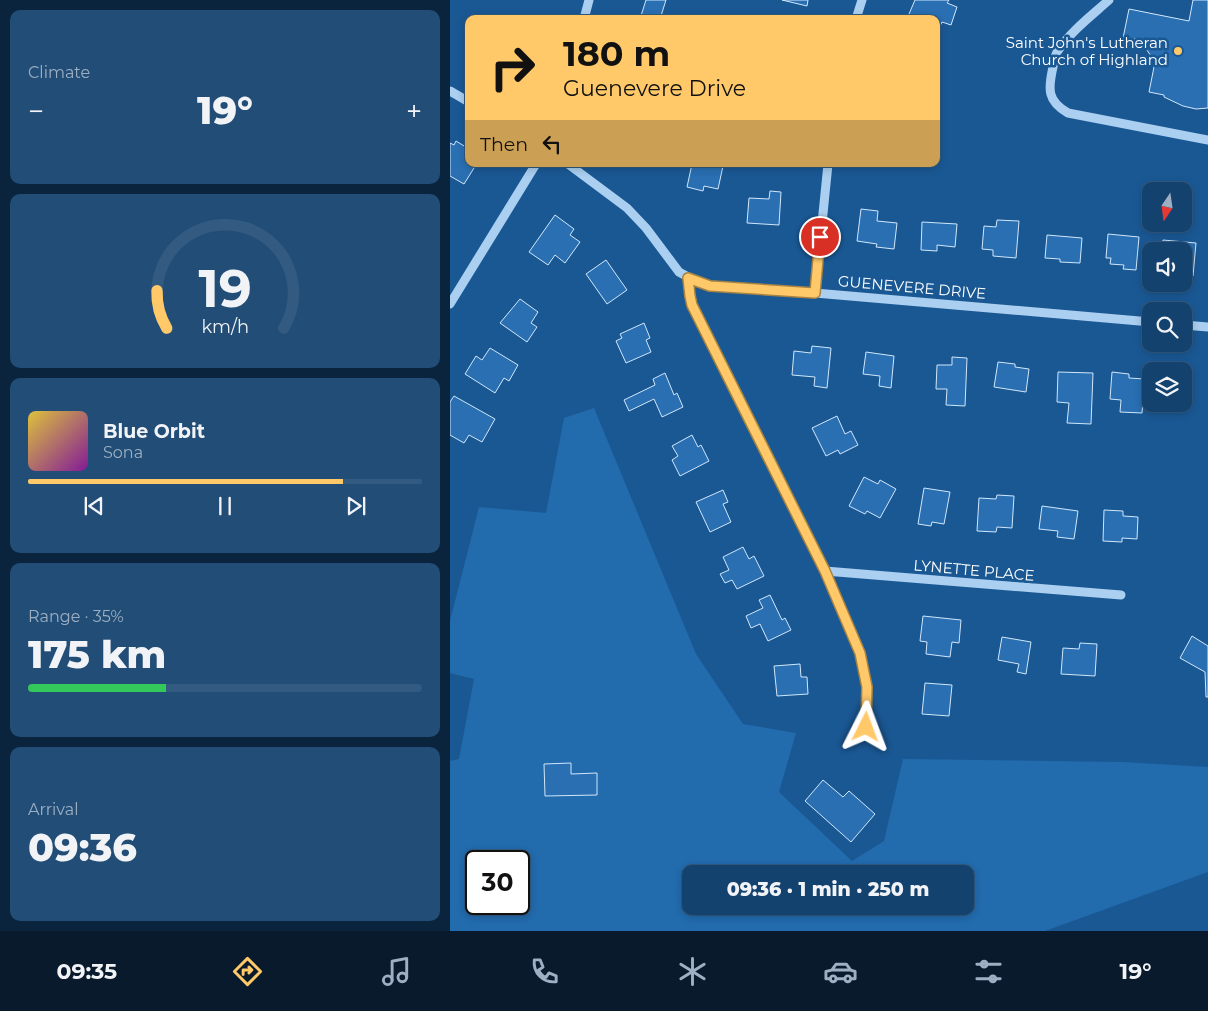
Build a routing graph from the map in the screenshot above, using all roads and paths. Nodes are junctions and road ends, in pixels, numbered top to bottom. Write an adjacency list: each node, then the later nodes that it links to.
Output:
1 (590, 0): 4 (street)
2 (862, 0): 5 (street)
3 (1109, 0): 8 (street)
4 (585, 15)
5 (857, 15)
6 (450, 91): 7 (street)
7 (465, 100)
8 (1208, 140)
9 (534, 167): 14 (street)
10 (572, 167): 12 (street, GUENEVERE DRIVE)
11 (828, 167): 13 (street)
12 (688, 278): 13 (street, GUENEVERE DRIVE); 18 (street)
13 (815, 293): 15 (street, GUENEVERE DRIVE)
14 (450, 304)
15 (1142, 321)
16 (1192, 326): 17 (street)
17 (1208, 327)
18 (825, 571): 19 (street, LYNETTE PLACE); 20 (street)
19 (1121, 595)
20 (866, 727)

